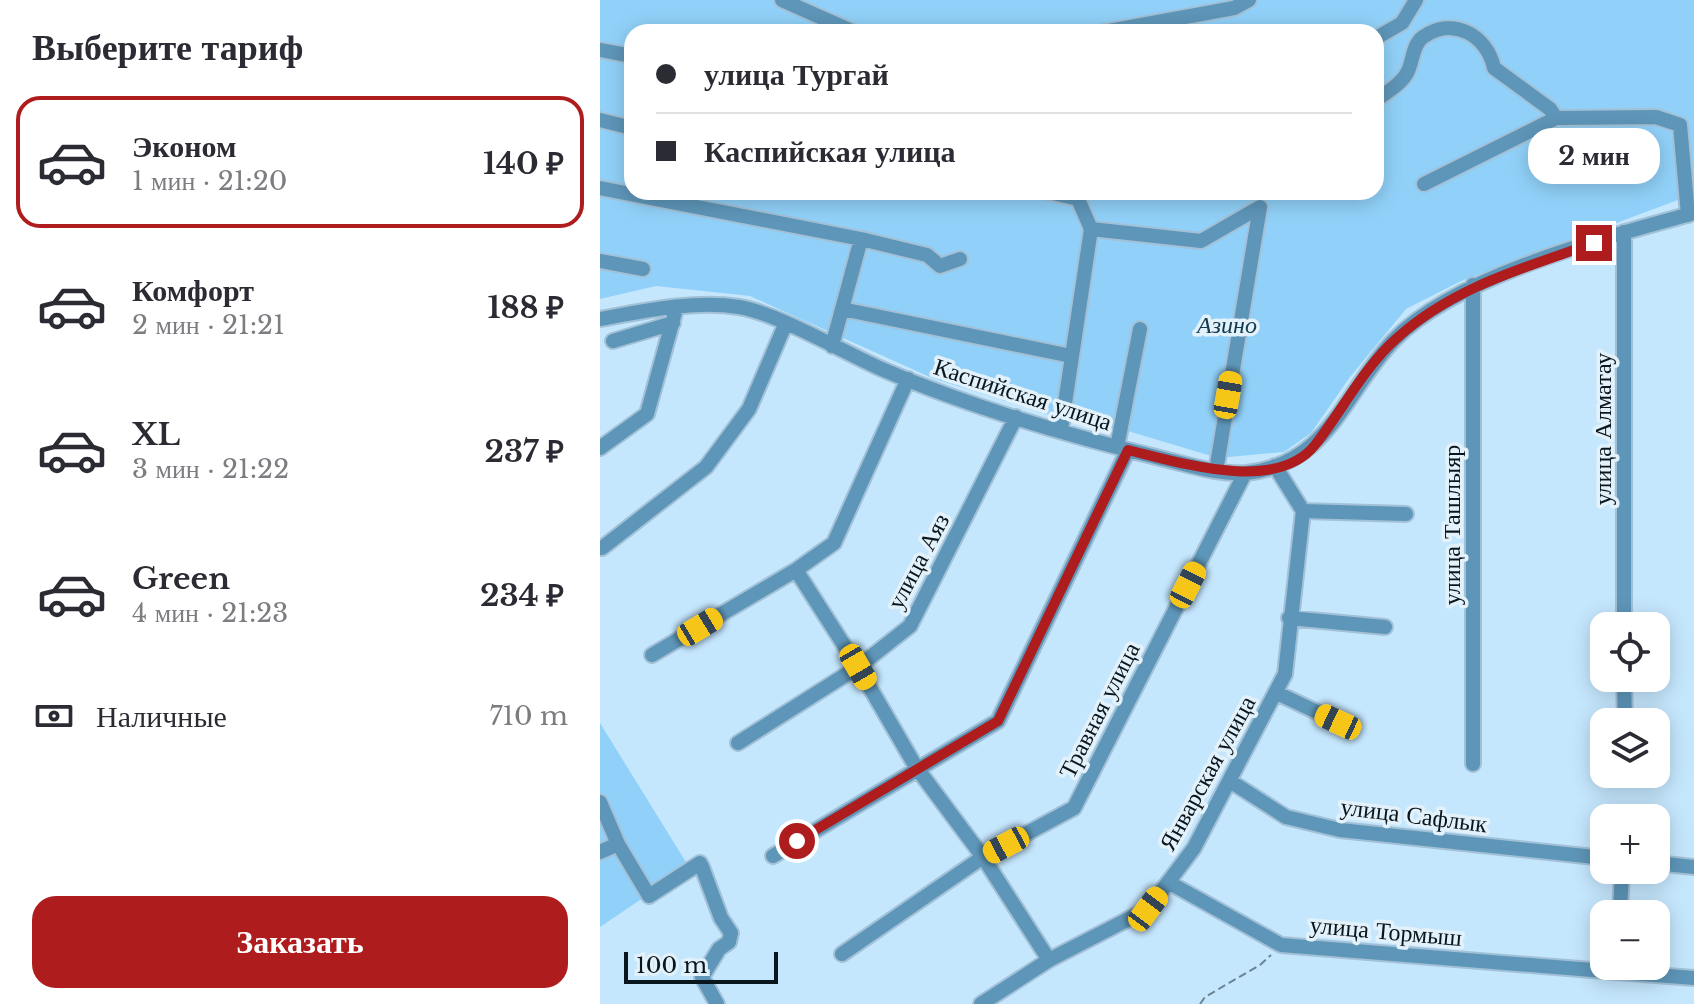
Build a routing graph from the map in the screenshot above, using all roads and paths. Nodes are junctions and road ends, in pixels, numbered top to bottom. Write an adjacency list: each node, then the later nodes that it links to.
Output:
1 (782, 0): 4 (street)
2 (1249, 0): 5 (street)
3 (1416, 0): 6 (street)
4 (836, 24)
5 (1147, 24)
6 (1384, 33)
7 (600, 50): 8 (street)
8 (624, 54)
9 (1384, 93): 10 (street)
10 (1556, 118): 13 (street); 18 (street)
11 (600, 120): 12 (street)
12 (624, 126)
13 (1424, 184)
14 (600, 188): 15 (street)
15 (624, 193)
16 (661, 200): 21 (street)
17 (1078, 200): 19 (street)
18 (1691, 214): 20 (street, Каспийская улица)
19 (1091, 229): 33 (street); 40 (street)
20 (1624, 232): 25 (street, Каспийская улица); 46 (street, улица Алматау)
21 (861, 239): 22 (street); 26 (street)
22 (960, 259)
23 (600, 261): 24 (street)
24 (643, 269)
25 (1473, 285): 39 (street, Каспийская улица); 54 (street, улица Ташлыяр)
26 (842, 309): 32 (street); 33 (street)
27 (675, 316): 28 (street, Каспийская улица); 29 (street, Каспийская улица); 31 (street); 37 (street)
28 (600, 319)
29 (785, 325): 32 (street, Каспийская улица); 44 (street)
30 (1140, 329): 38 (street)
31 (613, 341)
32 (832, 346): 34 (street, Каспийская улица)
33 (1071, 356): 36 (street)
34 (908, 379): 35 (street, Каспийская улица); 45 (street)
35 (1016, 417): 36 (street, Каспийская улица); 50 (street, улица Аяз)
36 (1061, 430): 38 (street, Каспийская улица)
37 (600, 448)
38 (1123, 449): 40 (street, Каспийская улица); 55 (street)
39 (1275, 466): 41 (street, Каспийская улица); 42 (street)
40 (1216, 471): 41 (street, Каспийская улица)
41 (1245, 473): 61 (street, Травная улица)
42 (1303, 511): 43 (street); 47 (street, Январская улица)
43 (1406, 514)
44 (602, 548)
45 (796, 570): 49 (street); 50 (street)
46 (1624, 612)
47 (1289, 618): 48 (street); 51 (street, Январская улица)
48 (1385, 627)
49 (652, 655)
50 (858, 667): 53 (street, улица Аяз); 55 (street)
51 (1277, 693): 52 (street); 56 (street, Январская улица)
52 (1338, 722)
53 (738, 743)
54 (1473, 764)
55 (916, 767): 60 (street); 61 (street)
56 (1230, 781): 62 (street, улица Сафлык); 65 (street, Январская улица)
57 (600, 802): 58 (street)
58 (618, 844): 59 (street); 72 (street)
59 (600, 852)
60 (773, 856)
61 (983, 857): 67 (street, Травная улица); 68 (street)
62 (1590, 857)
63 (1670, 864): 64 (street)
64 (1694, 867)
65 (1168, 882): 66 (street, улица Тормыш); 68 (street, Январская улица)
66 (1281, 945): 69 (street, улица Тормыш); 74 (path)
67 (842, 954)
68 (1049, 960): 73 (street, Январская улица)
69 (1590, 967)
70 (1670, 975): 71 (street, улица Тормыш)
71 (1694, 978)
72 (717, 1004)
73 (981, 1004)
74 (1200, 1004)

